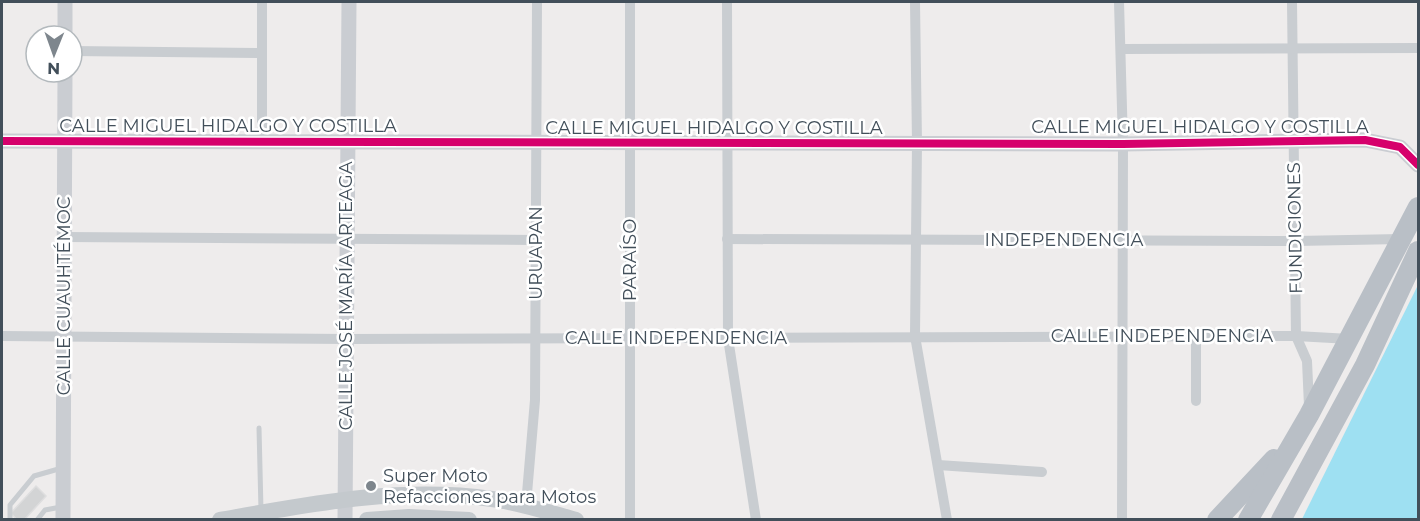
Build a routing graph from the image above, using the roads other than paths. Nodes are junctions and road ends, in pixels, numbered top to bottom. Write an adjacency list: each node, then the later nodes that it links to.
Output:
1 (65, 2): 10 (street)
2 (262, 2): 15 (street)
3 (349, 2): 21 (street, CALLE JOSÉ MARÍA ARTEAGA)
4 (537, 2): 22 (street, URUAPAN)
5 (630, 2): 23 (street, PARAÍSO)
6 (727, 2): 24 (street)
7 (915, 2): 25 (street)
8 (1119, 2): 13 (street)
9 (1292, 2): 11 (street, FUNDICIONES)
10 (65, 24)
11 (1293, 48): 12 (street); 13 (street); 19 (street, FUNDICIONES)
12 (1419, 48)
13 (1122, 49): 26 (street)
14 (84, 51): 15 (street)
15 (262, 53): 20 (street)
16 (64, 84): 18 (street, CALLE CUAUHTÉMOC)
17 (2, 141): 18 (street, CALLE MIGUEL HIDALGO Y COSTILLA)
18 (64, 141): 20 (street, CALLE MIGUEL HIDALGO Y COSTILLA); 29 (street, CALLE CUAUHTÉMOC)
19 (1293, 141): 26 (street, CALLE MIGUEL HIDALGO Y COSTILLA); 27 (street, CALLE MIGUEL HIDALGO Y COSTILLA); 36 (street, FUNDICIONES)
20 (262, 142): 21 (street, CALLE MIGUEL HIDALGO Y COSTILLA)
21 (346, 142): 22 (street, CALLE MIGUEL HIDALGO Y COSTILLA); 30 (street, CALLE JOSÉ MARÍA ARTEAGA)
22 (536, 142): 23 (street, CALLE MIGUEL HIDALGO Y COSTILLA); 34 (street, URUAPAN)
23 (630, 143): 24 (street, CALLE MIGUEL HIDALGO Y COSTILLA); 44 (street, PARAÍSO)
24 (728, 143): 25 (street, CALLE MIGUEL HIDALGO Y COSTILLA); 31 (street)
25 (917, 143): 26 (street, CALLE MIGUEL HIDALGO Y COSTILLA); 32 (street)
26 (1123, 144): 35 (street)
27 (1419, 165)
28 (1419, 207): 33 (highway)
29 (64, 237): 30 (street); 39 (street, CALLE CUAUHTÉMOC)
30 (347, 238): 34 (street); 47 (street, CALLE JOSÉ MARÍA ARTEAGA)
31 (727, 239): 32 (street, INDEPENDENCIA); 45 (street)
32 (917, 239): 35 (street, INDEPENDENCIA); 40 (street)
33 (1401, 239): 36 (street, INDEPENDENCIA); 48 (highway)
34 (536, 240): 43 (street, URUAPAN)
35 (1123, 240): 36 (street, INDEPENDENCIA); 42 (street)
36 (1296, 242): 41 (street, FUNDICIONES)
37 (1419, 251): 74 (highway)
38 (2, 336): 39 (street, CALLE INDEPENDENCIA)
39 (65, 336): 47 (street, CALLE INDEPENDENCIA); 54 (street, CALLE CUAUHTÉMOC)
40 (915, 336): 42 (street, CALLE INDEPENDENCIA); 45 (street, CALLE INDEPENDENCIA); 53 (street)
41 (1296, 336): 46 (street, CALLE INDEPENDENCIA); 48 (street, CALLE INDEPENDENCIA); 50 (street, FUNDICIONES)
42 (1123, 337): 46 (street, CALLE INDEPENDENCIA); 71 (street)
43 (536, 338): 44 (street, CALLE INDEPENDENCIA); 47 (street, CALLE INDEPENDENCIA); 57 (street, URUAPAN)
44 (630, 338): 45 (street, CALLE INDEPENDENCIA); 68 (street, PARAÍSO)
45 (728, 338): 69 (street)
46 (1196, 338): 49 (street)
47 (346, 339): 56 (street, CALLE JOSÉ MARÍA ARTEAGA)
48 (1350, 339): 50 (highway)
49 (1196, 401)
50 (1309, 415): 52 (highway)
51 (259, 428): 58 (lane)
52 (1295, 438): 72 (highway); 73 (highway)
53 (938, 465): 55 (street); 70 (street)
54 (63, 468): 59 (street, CALLE CUAUHTÉMOC); 61 (lane)
55 (1042, 472)
56 (346, 498): 57 (main road); 58 (main road); 64 (street, CALLE JOSÉ MARÍA ARTEAGA)
57 (526, 505): 67 (main road)
58 (261, 512): 63 (main road)
59 (63, 513): 62 (lane)
60 (409, 518): 65 (main road); 66 (main road)
61 (10, 519)
62 (37, 519)
63 (220, 519)
64 (345, 519)
65 (367, 519)
66 (469, 519)
67 (576, 519)
68 (630, 519)
69 (756, 519)
70 (947, 519)
71 (1122, 519)
72 (1217, 519)
73 (1248, 519)
74 (1281, 519)

